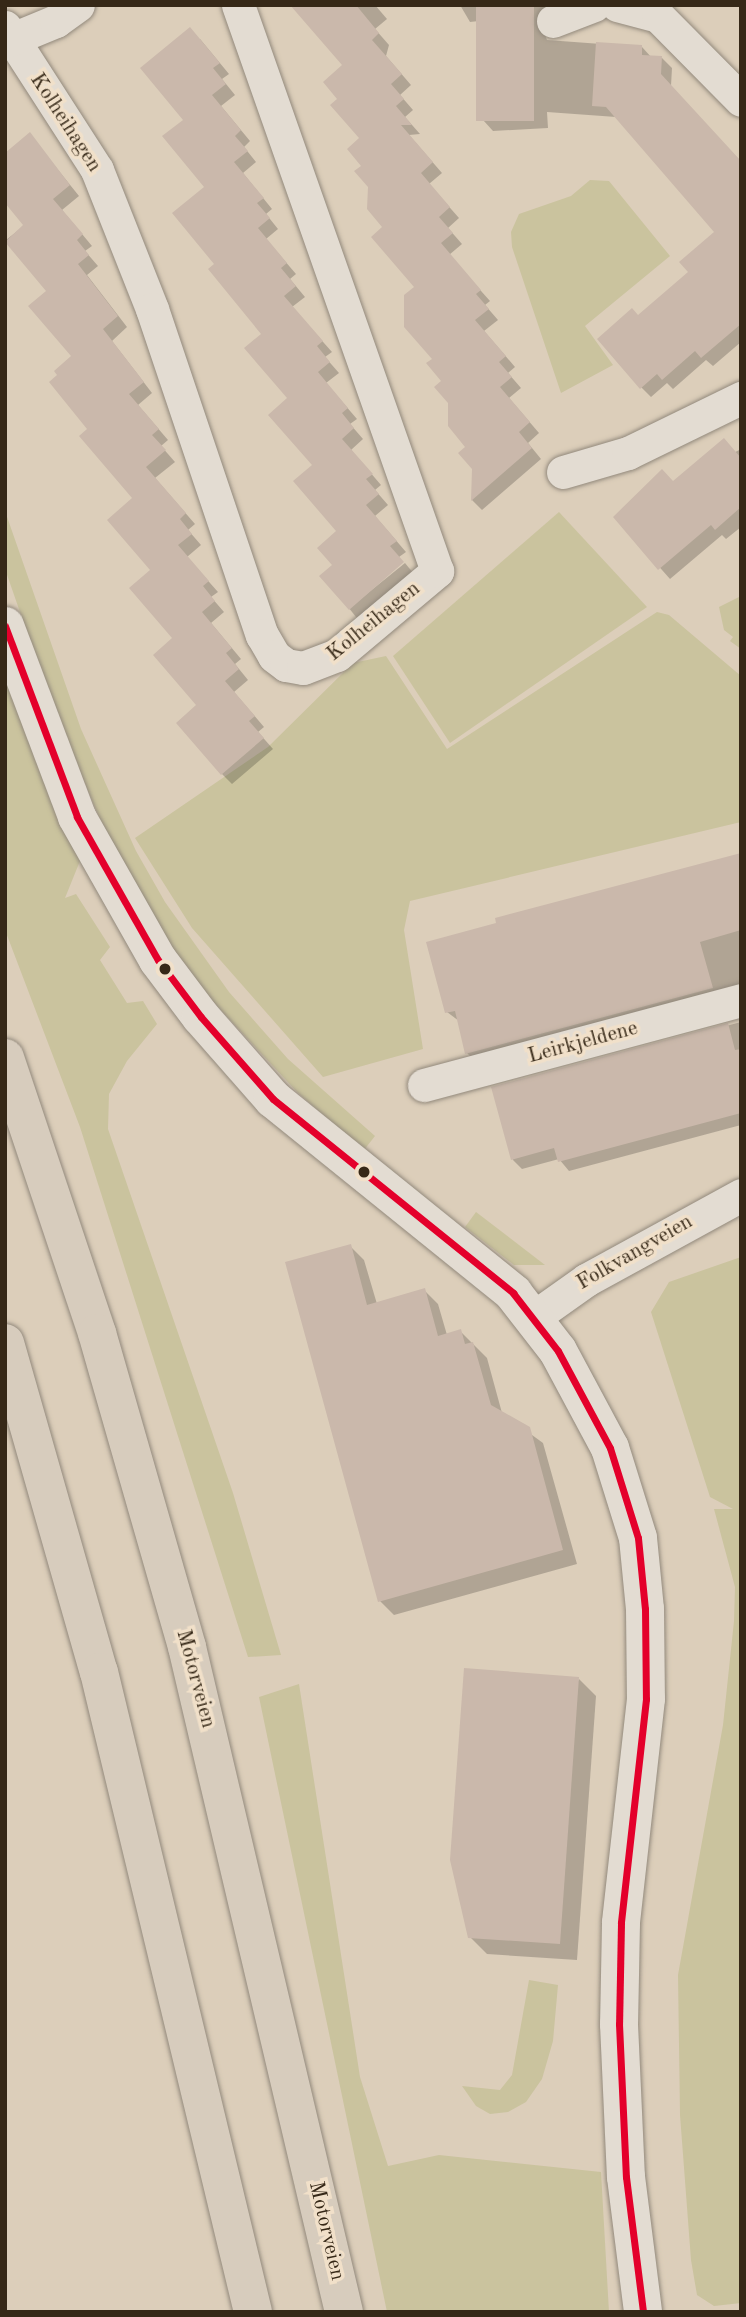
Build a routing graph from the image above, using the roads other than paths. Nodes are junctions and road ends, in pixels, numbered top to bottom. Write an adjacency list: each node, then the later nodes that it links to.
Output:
1 (78, 5): 6 (street)
2 (238, 5): 6 (street, Kolheihagen)
3 (594, 5): 5 (street)
4 (617, 5): 7 (street)
5 (553, 21)
6 (8, 36)
7 (741, 100)
8 (741, 398): 9 (street)
9 (563, 472)
10 (5, 626): 15 (main road)
11 (741, 1000): 13 (street, Leirkjeldene)
12 (5, 1058): 18 (highway, Motorveien)
13 (424, 1085)
14 (741, 1195): 15 (street, Folkvangveien)
15 (534, 1317): 19 (main road)
16 (5, 1343): 17 (highway)
17 (253, 2312)
18 (344, 2312)
19 (643, 2312)

